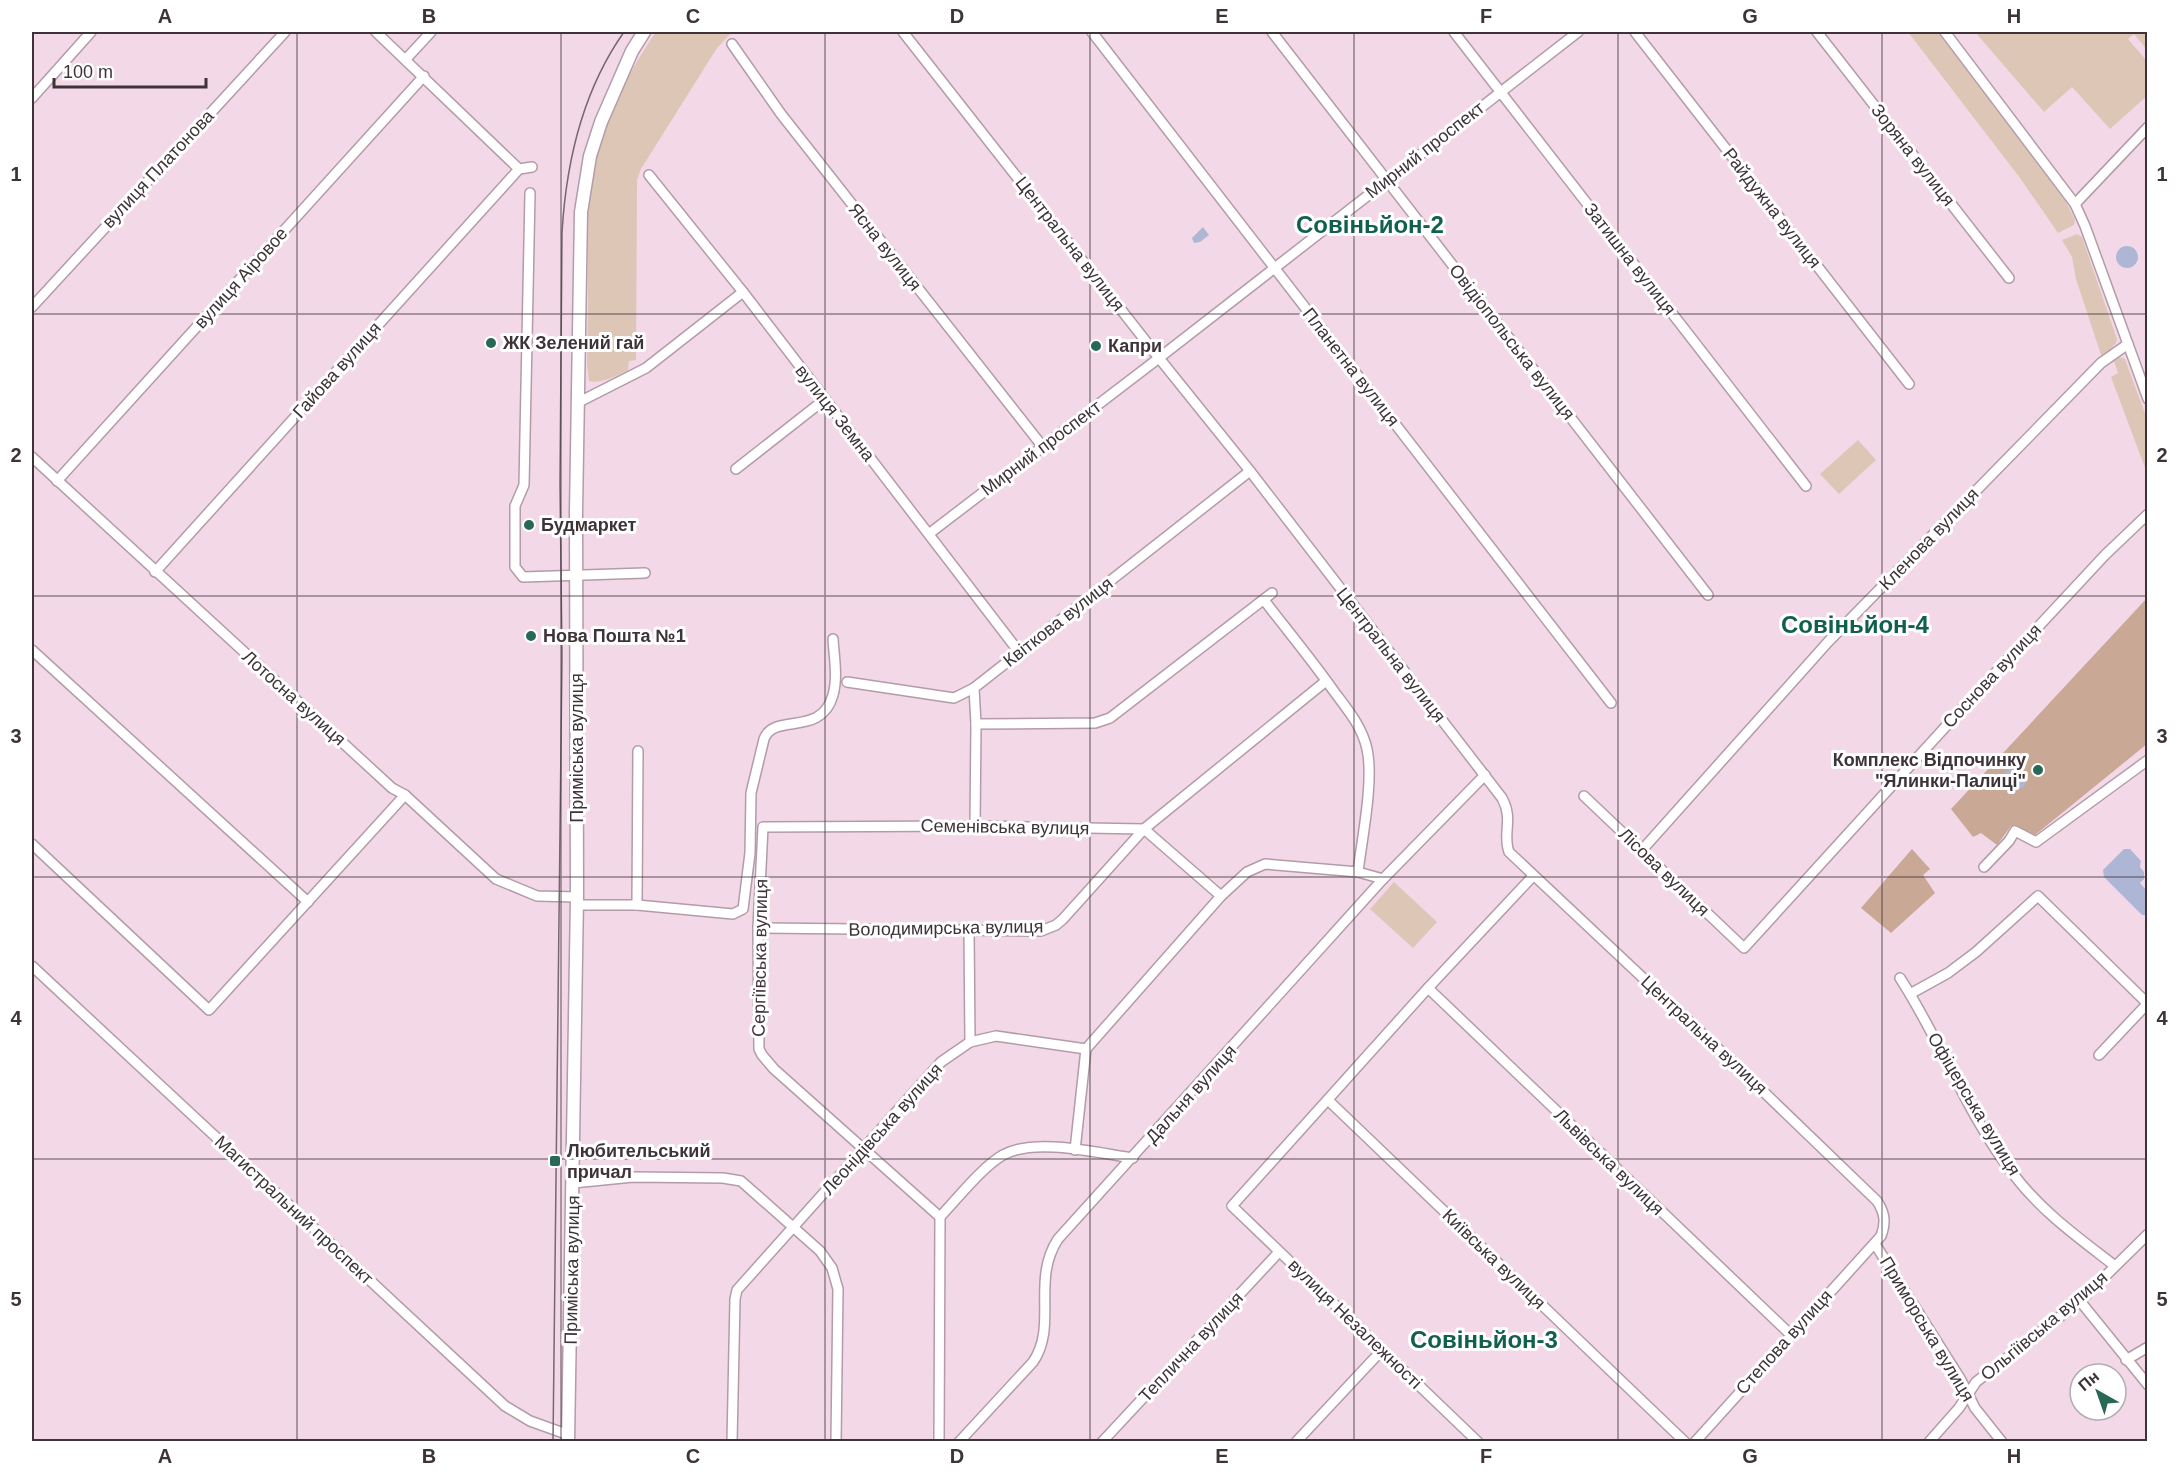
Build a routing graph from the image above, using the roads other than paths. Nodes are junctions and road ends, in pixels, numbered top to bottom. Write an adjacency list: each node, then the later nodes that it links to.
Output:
1 (91, 32): 18 (street)
2 (285, 32): 29 (street, вулиця Платонова)
3 (376, 32): 15 (street)
4 (430, 32): 15 (street)
5 (644, 32): 35 (street, Приміська вулиця)
6 (903, 32): 31 (street, Центральна вулиця)
7 (1092, 32): 26 (street, Планетна вулиця)
8 (1272, 32): 23 (street, Овідіопольська вулиця)
9 (1454, 32): 17 (street, Затишна вулиця)
10 (1578, 32): 17 (street, Мирний проспект)
11 (1635, 32): 32 (street, Райдужна вулиця)
12 (1817, 32): 27 (street, Зоряна вулиця)
13 (1945, 32): 25 (street)
14 (732, 44): 36 (street, Ясна вулиця)
15 (406, 59): 16 (street)
16 (424, 76): 21 (street); 40 (street, вулиця Аіровое)
17 (1500, 91): 23 (street, Мирний проспект); 41 (street, Затишна вулиця)
18 (32, 98)
19 (2148, 127): 25 (street)
20 (532, 167): 21 (street)
21 (519, 169): 44 (street, Гайова вулиця)
22 (649, 175): 28 (street, вулиця Земна)
23 (1387, 180): 26 (street, Мирний проспект); 48 (street, Овідіопольська вулиця)
24 (530, 193): 46 (street)
25 (2075, 204): 30 (street)
26 (1274, 268): 31 (street, Мирний проспект); 56 (street, Планетна вулиця)
27 (2009, 278)
28 (743, 292): 33 (street, вулиця Земна); 35 (street)
29 (32, 307)
30 (2128, 344): 34 (street); 67 (street, Кленова вулиця)
31 (1159, 358): 36 (street, Мирний проспект); 39 (street, Центральна вулиця)
32 (1909, 384)
33 (824, 399): 38 (street); 43 (street, вулиця Земна)
34 (2148, 399)
35 (579, 402): 46 (street, Приміська вулиця)
36 (1043, 447): 43 (street, Мирний проспект)
37 (32, 457): 40 (street, Лотосна вулиця)
38 (736, 469)
39 (1250, 471): 52 (street, Квіткова вулиця); 60 (street, Центральна вулиця)
40 (57, 481): 44 (street, Лотосна вулиця)
41 (1806, 486)
42 (2148, 514): 78 (street, Соснова вулиця)
43 (930, 533): 52 (street, вулиця Земна)
44 (155, 572): 61 (street, Лотосна вулиця)
45 (645, 573): 46 (street)
46 (576, 576): 73 (street, Приміська вулиця)
47 (1272, 593): 49 (street)
48 (1708, 595)
49 (1264, 600): 53 (street); 57 (street)
50 (833, 639): 75 (street, Лотосна вулиця)
51 (32, 650): 74 (street)
52 (1019, 652): 55 (street, Квіткова вулиця)
53 (1326, 681): 65 (street, Володимирська вулиця); 69 (street)
54 (847, 682): 55 (street)
55 (974, 688): 57 (street)
56 (1611, 703)
57 (976, 724): 63 (street)
58 (638, 751): 75 (street)
59 (2148, 760): 68 (street)
60 (1485, 775): 70 (street, Центральна вулиця); 71 (street, Дальня вулиця)
61 (405, 795): 73 (street, Лотосна вулиця); 74 (street)
62 (1584, 796): 67 (street, Лісова вулиця)
63 (975, 826): 64 (street, Семенівська вулиця); 65 (street, Семенівська вулиця)
64 (763, 827): 76 (street, Сергіївська вулиця)
65 (1144, 829): 72 (street); 77 (street, Володимирська вулиця)
66 (32, 844): 74 (street)
67 (1642, 850): 78 (street, Лісова вулиця)
68 (1984, 867)
69 (1358, 872): 71 (street); 72 (street)
70 (1533, 876): 81 (street); 95 (street, Центральна вулиця)
71 (1383, 879): 90 (street, Дальня вулиця)
72 (1221, 896): 85 (street)
73 (577, 901): 75 (street, Лотосна вулиця); 91 (street, Приміська вулиця)
74 (308, 902)
75 (637, 905)
76 (758, 928): 77 (street, Володимирська вулиця); 88 (street, Сергіївська вулиця)
77 (969, 931): 84 (street)
78 (1744, 948)
79 (32, 966): 105 (street, Магистральний проспект)
80 (1900, 978): 82 (street, Офіцерська вулиця)
81 (1428, 988): 87 (street); 99 (street, Львівська вулиця)
82 (1910, 994): 83 (street); 97 (street, Офіцерська вулиця)
83 (2147, 1003): 86 (street)
84 (970, 1042): 85 (street, Леонідівська вулиця); 88 (street, Леонідівська вулиця)
85 (1086, 1049): 89 (street)
86 (2099, 1055)
87 (1329, 1101): 96 (street, вулиця Незалежності); 113 (street, Київська вулиця)
88 (863, 1150): 92 (street, Сергіївська вулиця); 93 (street, Леонідівська вулиця)
89 (1075, 1150): 90 (street); 92 (street)
90 (1133, 1158): 109 (street, Дальня вулиця)
91 (573, 1184): 93 (street); 105 (street, Приміська вулиця)
92 (940, 1217): 108 (street)
93 (793, 1227): 106 (street, Леонідівська вулиця); 107 (street)
94 (2148, 1234): 97 (street, Ольгіївська вулиця)
95 (1875, 1244): 99 (street, Степова вулиця); 104 (street, Приморська вулиця)
96 (1279, 1252): 101 (street, вулиця Незалежності); 110 (street, Теплична вулиця)
97 (2115, 1266): 98 (street, Ольгіївська вулиця)
98 (2080, 1301): 102 (street); 104 (street, Ольгіївська вулиця)
99 (1791, 1335): 114 (street, Степова вулиця)
100 (2148, 1347): 102 (street)
101 (1382, 1350): 111 (street); 112 (street, вулиця Незалежності)
102 (2127, 1360): 103 (street)
103 (2148, 1385)
104 (1968, 1394): 115 (street, Ольгіївська вулиця); 116 (street, Приморська вулиця)
105 (568, 1438)
106 (732, 1442)
107 (836, 1442)
108 (939, 1442)
109 (959, 1442)
110 (1102, 1442)
111 (1296, 1442)
112 (1478, 1442)
113 (1685, 1442)
114 (1695, 1442)
115 (1929, 1442)
116 (2002, 1442)

